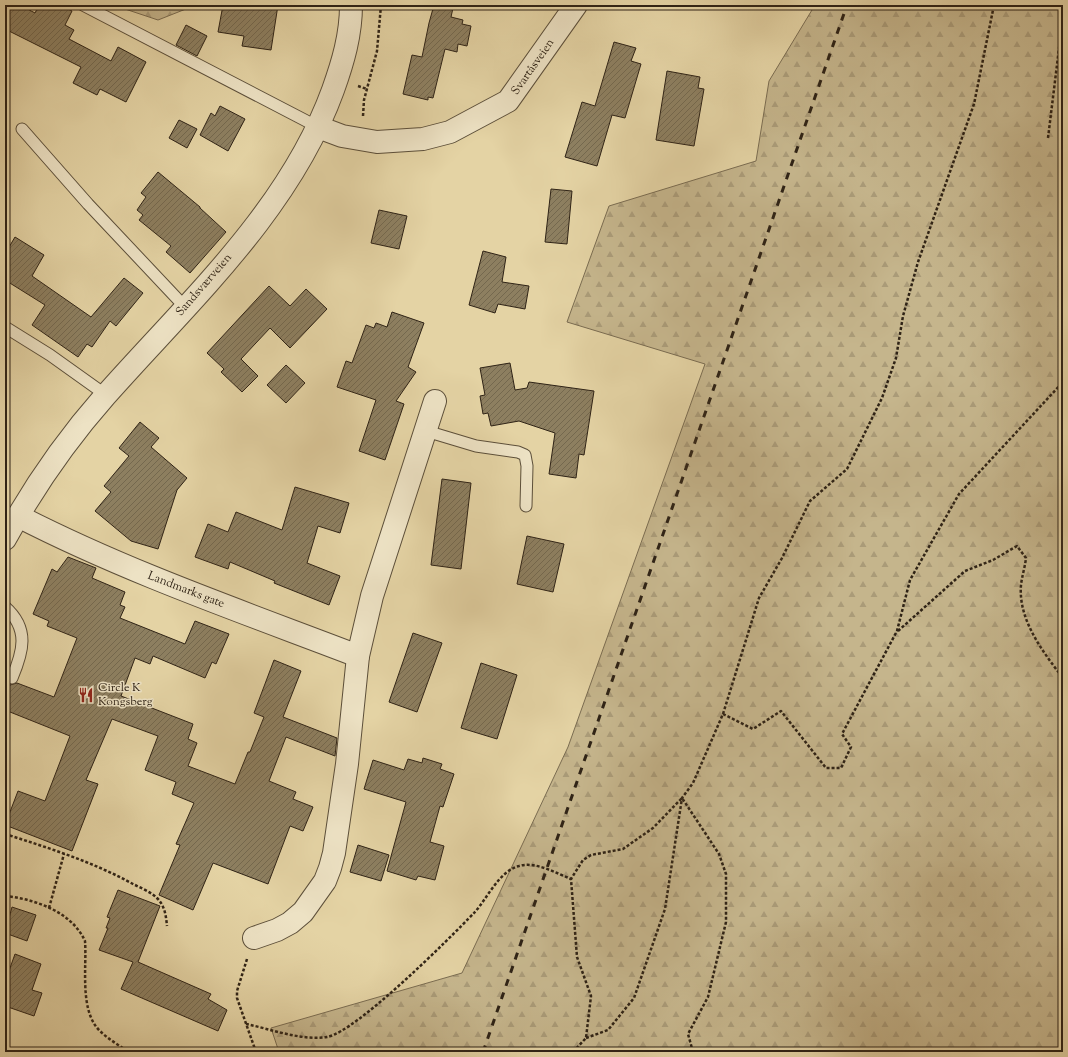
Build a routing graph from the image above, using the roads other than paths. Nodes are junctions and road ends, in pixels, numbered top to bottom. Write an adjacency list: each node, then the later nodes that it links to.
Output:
1 (83, 5): 4 (lane)
2 (351, 5): 4 (street, Sandsværveien)
3 (576, 5): 4 (street, Svartåsveien)
4 (318, 127): 6 (street, Sandsværveien)
5 (22, 129): 6 (lane)
6 (185, 307): 8 (street, Sandsværveien)
7 (5, 328): 8 (lane)
8 (106, 395): 12 (street, Sandsværveien)
9 (435, 401): 10 (street)
10 (426, 431): 11 (lane); 15 (street)
11 (526, 506)
12 (18, 516): 13 (street, Sandsværveien); 15 (street, Landmarks gate)
13 (5, 539)
14 (5, 607): 16 (lane)
15 (358, 656): 17 (street)
16 (12, 678)
17 (254, 938)

